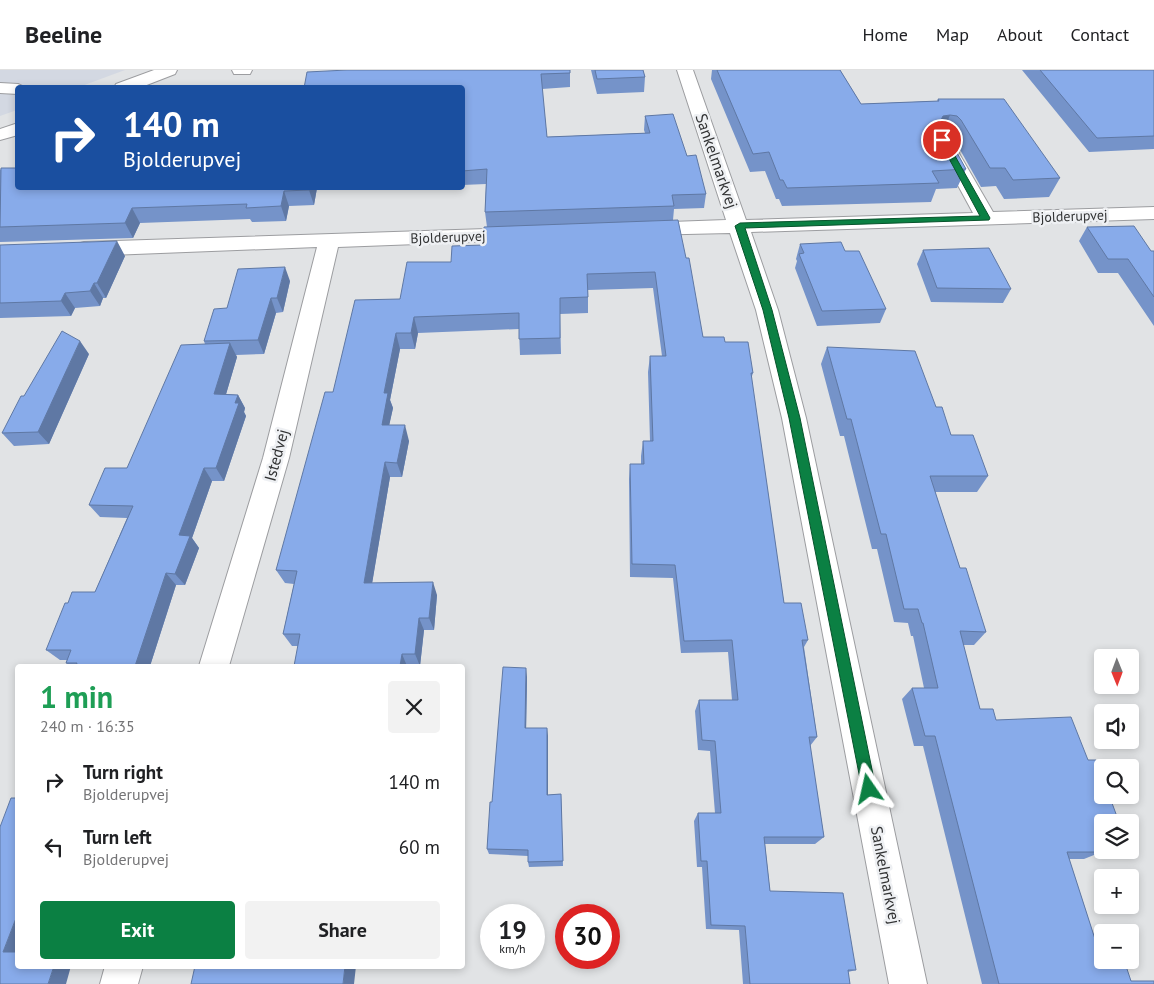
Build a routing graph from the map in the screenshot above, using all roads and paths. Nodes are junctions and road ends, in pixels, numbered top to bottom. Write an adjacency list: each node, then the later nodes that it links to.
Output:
1 (169, 70): 5 (street)
2 (240, 70): 3 (street)
3 (244, 70)
4 (684, 70): 13 (street, Sankelmarkvej)
5 (130, 85)
6 (0, 88): 7 (street)
7 (15, 90)
8 (15, 129): 9 (street)
9 (0, 135)
10 (942, 140): 12 (street)
11 (1152, 216): 12 (street, Bjolderupvej)
12 (986, 218): 13 (street, Bjolderupvej)
13 (740, 226): 14 (street, Bjolderupvej); 21 (street, Sankelmarkvej)
14 (626, 230)
15 (538, 233): 16 (street, Bjolderupvej)
16 (329, 241): 17 (street, Bjolderupvej); 18 (street, Istedvej)
17 (60, 249)
18 (215, 664)
19 (123, 969): 20 (street)
20 (119, 984)
21 (908, 984)

